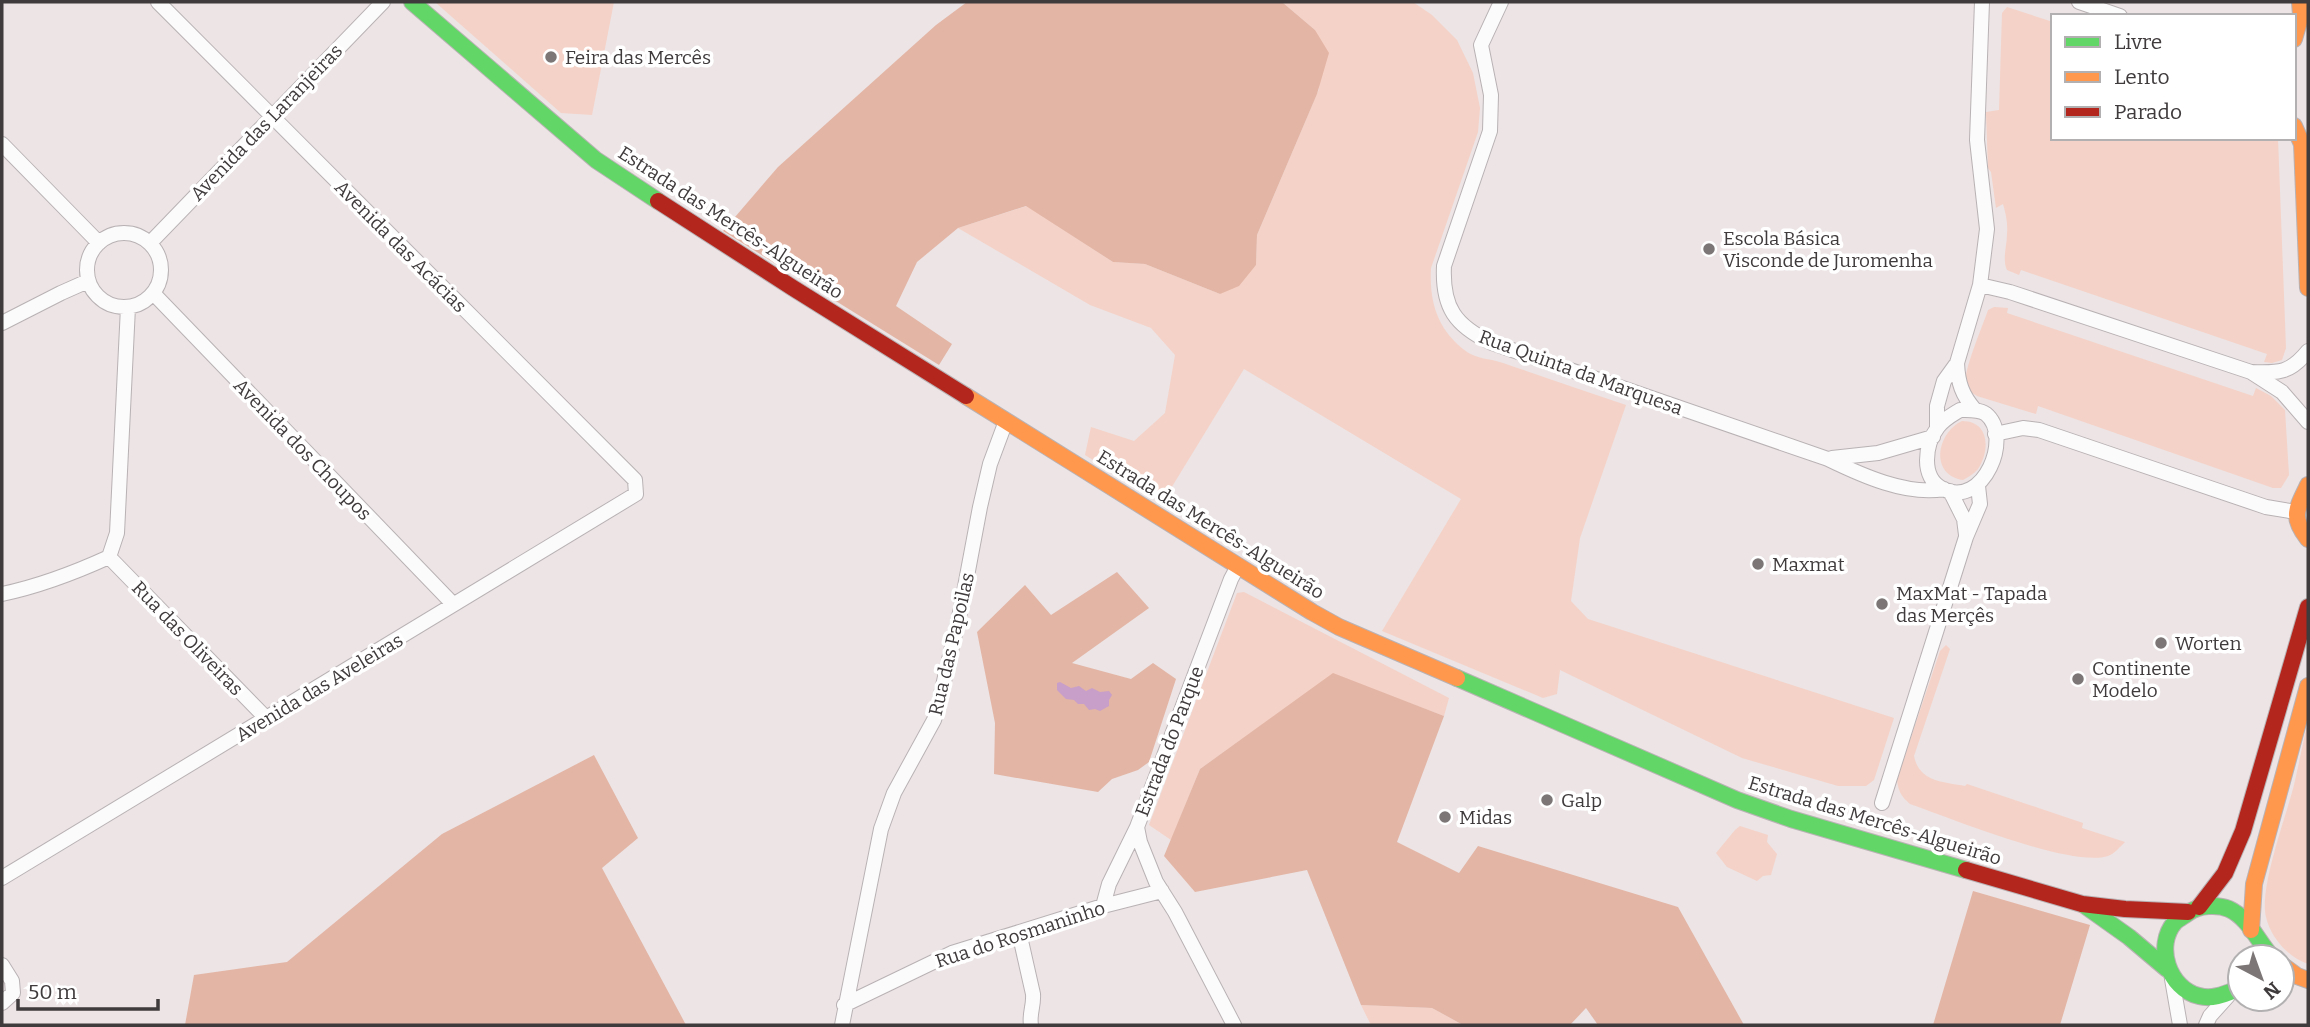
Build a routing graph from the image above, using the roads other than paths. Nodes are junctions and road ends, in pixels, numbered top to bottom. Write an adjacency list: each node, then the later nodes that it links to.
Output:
1 (158, 2): 10 (street, Avenida das Acácias)
2 (383, 2): 10 (street, Avenida das Laranjeiras)
3 (412, 2): 25 (street, Estrada das Mercês-Algueirão)
4 (1502, 2): 29 (street, Rua Quinta da Marquesa)
5 (1982, 2): 16 (street)
6 (2079, 2): 8 (street)
7 (2300, 2): 9 (street)
8 (2114, 14)
9 (2296, 32)
10 (271, 116): 14 (street, Avenida das Laranjeiras); 33 (street, Avenida das Acácias)
11 (2296, 130): 17 (street)
12 (2, 144): 13 (street)
13 (99, 243): 14 (street); 15 (street)
14 (149, 243): 18 (street)
15 (88, 281): 19 (street); 20 (street)
16 (1980, 285): 22 (street); 23 (street)
17 (2308, 288)
18 (153, 293): 19 (street); 40 (street, Avenida dos Choupos)
19 (128, 307): 37 (street)
20 (2, 323)
21 (2308, 351): 23 (street)
22 (1956, 363): 24 (street); 27 (street)
23 (2251, 372): 26 (street)
24 (1975, 410): 27 (street); 28 (street)
25 (1006, 421): 38 (street, Estrada das Mercês-Algueirão); 60 (street, Rua das Papoilas)
26 (2308, 422)
27 (1935, 433): 29 (street, Rua Quinta da Marquesa); 32 (street)
28 (1995, 434): 30 (street); 34 (street)
29 (1828, 459): 32 (street, Rua Quinta da Marquesa)
30 (1978, 486): 32 (street); 35 (street)
31 (2307, 489): 34 (street)
32 (1947, 490): 35 (street)
33 (636, 494): 40 (street, Avenida das Aveleiras)
34 (2295, 512): 36 (street)
35 (1966, 537): 44 (street)
36 (2308, 542)
37 (109, 557): 39 (street); 43 (street, Rua das Oliveiras)
38 (1238, 566): 45 (street, Estrada do Parque); 48 (street, Estrada das Mercês-Algueirão)
39 (2, 594)
40 (453, 604): 43 (street, Avenida das Aveleiras)
41 (2308, 607): 50 (street)
42 (2308, 686): 52 (street)
43 (267, 719): 46 (street, Avenida das Aveleiras)
44 (1882, 803)
45 (1137, 827): 47 (street, Estrada do Parque); 49 (street)
46 (2, 878)
47 (1162, 891): 49 (street, Rua do Rosmaninho); 63 (street, Estrada do Parque)
48 (2082, 904): 50 (street, Estrada das Mercês-Algueirão); 56 (street, Estrada das Mercês-Algueirão)
49 (1103, 906): 51 (street, Rua do Rosmaninho)
50 (2193, 910): 52 (street, Estrada das Mercês-Algueirão); 56 (street)
51 (1019, 932): 60 (street, Rua do Rosmaninho); 62 (street)
52 (2253, 933): 53 (street); 54 (street, Estrada das Mercês-Algueirão)
53 (2255, 943)
54 (2261, 943)
55 (2, 965): 59 (street)
56 (2170, 973): 57 (street, Estrada das Mercês-Algueirão); 64 (street)
57 (2226, 995)
58 (2226, 999): 65 (street)
59 (2, 1003)
60 (844, 1005): 61 (street, Rua das Papoilas)
61 (842, 1025)
62 (1031, 1025)
63 (1234, 1025)
64 (2180, 1025)
65 (2206, 1025)

